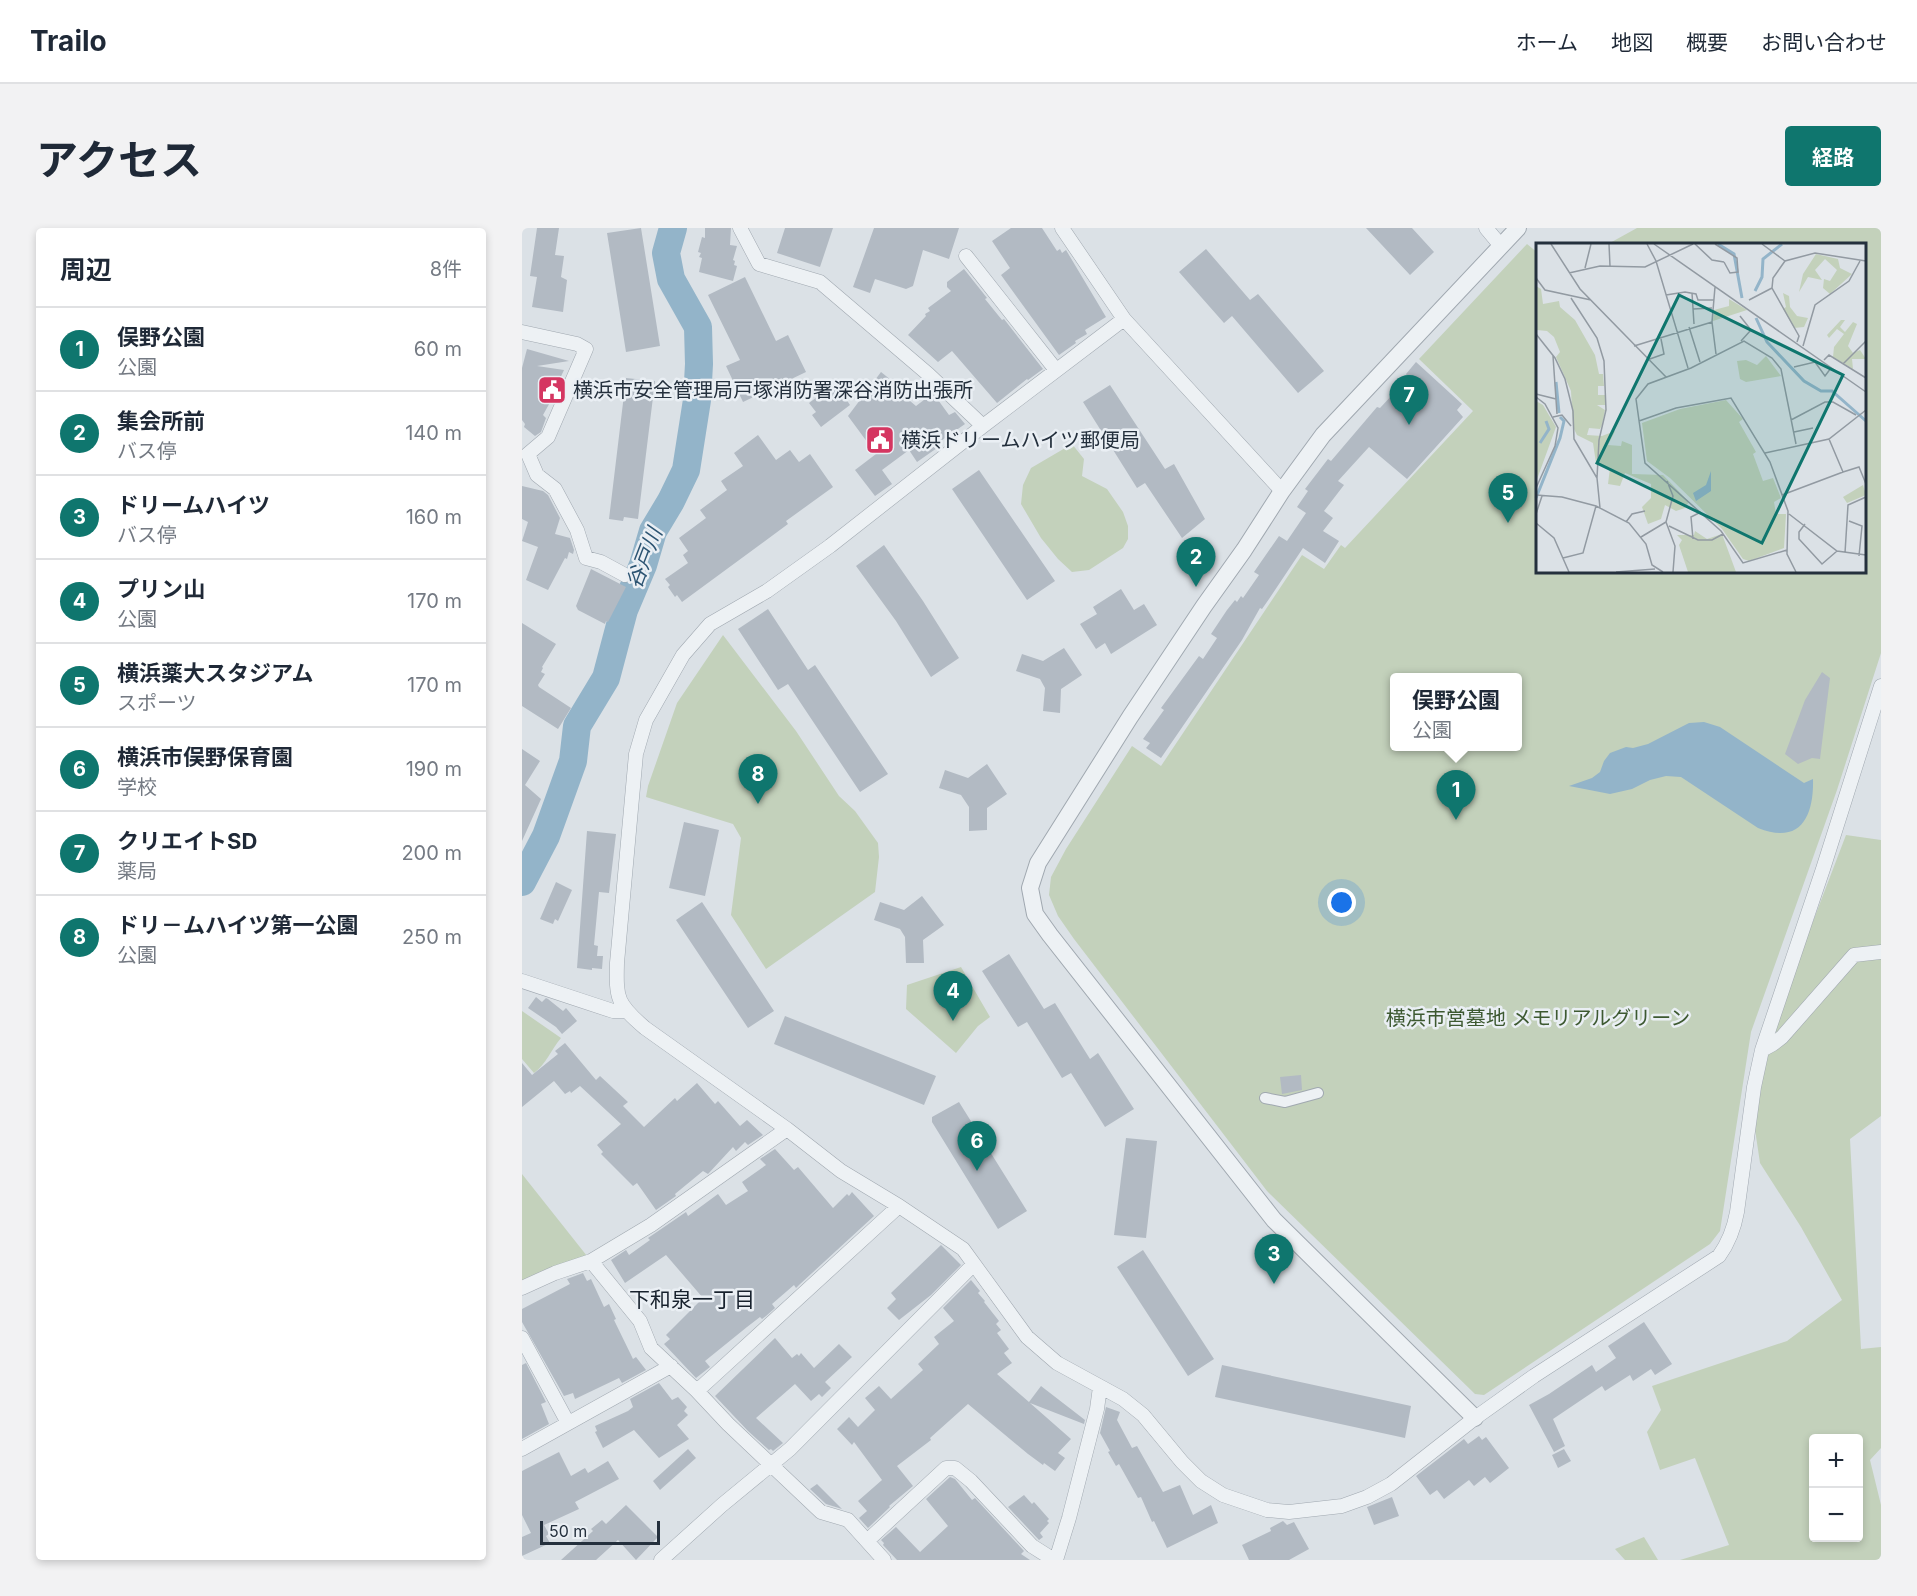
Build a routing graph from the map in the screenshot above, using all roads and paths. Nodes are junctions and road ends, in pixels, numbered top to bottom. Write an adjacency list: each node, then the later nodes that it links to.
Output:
1 (740, 228): 10 (street)
2 (1062, 228): 7 (street)
3 (1486, 228): 5 (street)
4 (1518, 228): 5 (street)
5 (1501, 246): 11 (street)
6 (966, 256): 9 (street)
7 (1124, 319): 9 (street); 11 (street)
8 (522, 332): 12 (street)
9 (1056, 370): 10 (street)
10 (983, 426): 17 (street)
11 (1282, 491): 30 (street)
12 (625, 575)
13 (1881, 686): 14 (street)
14 (1875, 725): 18 (street)
15 (1881, 952): 18 (street)
16 (522, 981): 17 (street)
17 (625, 1011): 21 (street)
18 (1762, 1050): 30 (street)
19 (1318, 1093): 20 (street)
20 (1265, 1098)
21 (788, 1128): 22 (street); 23 (street)
22 (899, 1206): 24 (street); 29 (street)
23 (591, 1261): 25 (street); 27 (street)
24 (974, 1264): 28 (street); 33 (street)
25 (522, 1288)
26 (522, 1338): 31 (street)
27 (671, 1366): 29 (street); 31 (street)
28 (1100, 1386): 30 (street); 37 (street)
29 (697, 1391): 33 (street)
30 (1475, 1418)
31 (568, 1423): 32 (street)
32 (522, 1449)
33 (772, 1465): 34 (street); 35 (street)
34 (867, 1541): 36 (street); 37 (street)
35 (661, 1560)
36 (884, 1560)
37 (1055, 1560)

